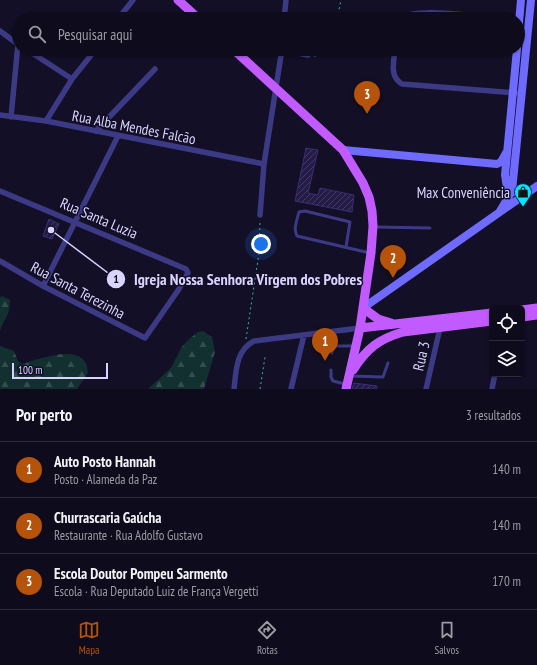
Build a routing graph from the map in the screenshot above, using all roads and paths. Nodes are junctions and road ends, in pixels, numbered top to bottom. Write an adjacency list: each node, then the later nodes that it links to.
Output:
1 (133, 0): 8 (street)
2 (178, 0): 7 (main road)
3 (286, 0): 9 (street)
4 (341, 0): 10 (path)
5 (521, 0): 11 (main road)
6 (531, 0): 25 (main road)
7 (190, 11)
8 (124, 12)
9 (285, 12)
10 (338, 12)
11 (520, 12)
12 (0, 31): 13 (street)
13 (12, 39)
14 (18, 56): 27 (street)
15 (37, 56): 22 (street)
16 (90, 56): 22 (street)
17 (241, 56): 23 (main road)
18 (281, 56): 23 (street)
19 (394, 56): 24 (street)
20 (516, 56): 24 (main road)
21 (155, 69): 29 (street)
22 (72, 79): 28 (street)
23 (276, 87): 31 (main road); 33 (street)
24 (513, 92): 25 (street); 32 (main road)
25 (522, 93): 37 (main road)
26 (0, 115): 27 (street, Rua Alba Mendes Falcão)
27 (11, 116): 28 (street, Rua Alba Mendes Falcão)
28 (46, 121): 29 (street, Rua Alba Mendes Falcão)
29 (96, 131): 30 (street, Rua Alba Mendes Falcão)
30 (118, 136): 33 (street, Rua Alba Mendes Falcão); 40 (street)
31 (343, 150): 32 (main road); 41 (main road)
32 (506, 153): 37 (main road)
33 (264, 164): 39 (street)
34 (537, 186): 36 (main road)
35 (0, 190): 40 (street, Rua Santa Luzia)
36 (529, 191): 37 (main road); 38 (main road)
37 (512, 192): 38 (main road)
38 (500, 211): 47 (main road)
39 (260, 215): 62 (path)
40 (75, 221): 46 (street); 59 (street, Rua Santa Luzia)
41 (373, 226): 42 (lane); 44 (main road)
42 (430, 228)
43 (346, 247): 43 (lane); 44 (lane)
44 (371, 253): 47 (main road)
45 (0, 261): 46 (street, Rua Santa Terezinha)
46 (43, 286): 59 (street, Rua Santa Terezinha)
47 (363, 308): 54 (main road); 55 (main road)
48 (537, 308): 49 (main road)
49 (525, 310)
50 (489, 313): 54 (main road)
51 (537, 315): 52 (main road)
52 (525, 317)
53 (489, 321): 56 (main road)
54 (399, 324): 55 (main road)
55 (360, 328): 57 (street); 61 (main road)
56 (440, 328): 68 (main road); 72 (street, Rua 3)
57 (332, 331): 58 (street); 60 (lane)
58 (304, 335): 62 (street); 71 (street)
59 (145, 338)
60 (332, 346): 61 (lane); 63 (lane)
61 (355, 346): 68 (main road)
62 (245, 347): 69 (street)
63 (332, 353)
64 (265, 357): 70 (path)
65 (388, 363): 68 (lane)
66 (331, 370): 68 (lane)
67 (494, 377): 73 (street)
68 (347, 383)
69 (234, 389)
70 (260, 389)
71 (291, 389)
72 (426, 389)
73 (492, 389)

